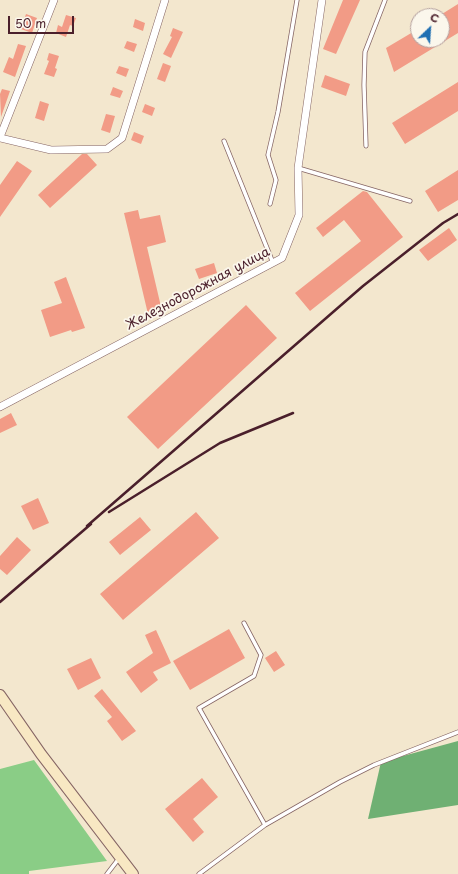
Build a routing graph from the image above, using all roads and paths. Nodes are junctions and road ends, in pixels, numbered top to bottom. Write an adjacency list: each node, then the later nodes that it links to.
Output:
1 (54, 0): 6 (street)
2 (165, 0): 6 (street)
3 (297, 0): 11 (lane)
4 (322, 0): 9 (street, Железнодорожная улица)
5 (384, 0): 8 (lane)
6 (0, 138)
7 (224, 141): 12 (lane)
8 (366, 146)
9 (298, 168): 10 (lane); 12 (street, Железнодорожная улица)
10 (410, 201)
11 (270, 204)
12 (273, 262): 13 (street, Железнодорожная улица)
13 (0, 407)
14 (244, 623): 17 (lane)
15 (0, 697): 18 (main road)
16 (458, 732): 17 (lane)
17 (265, 825): 21 (lane)
18 (120, 856): 19 (lane); 20 (main road)
19 (107, 874)
20 (133, 874)
21 (199, 874)

